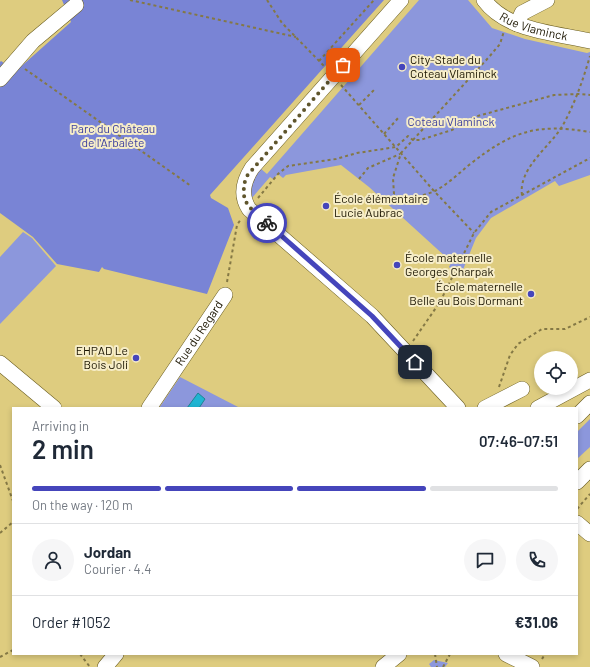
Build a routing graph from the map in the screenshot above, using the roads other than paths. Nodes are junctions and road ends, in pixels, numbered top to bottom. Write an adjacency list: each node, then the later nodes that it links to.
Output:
1 (401, 0): 15 (street)
2 (547, 0): 5 (street)
3 (486, 1): 5 (street, Rue Vlaminck)
4 (76, 6): 7 (street)
5 (512, 22): 6 (street, Rue Vlaminck)
6 (590, 42)
7 (0, 79)
8 (225, 295): 14 (street, Rue du Regard)
9 (0, 363): 13 (street)
10 (590, 380): 17 (street)
11 (522, 389): 16 (street)
12 (590, 403): 18 (street)
13 (53, 407)
14 (150, 407)
15 (457, 407)
16 (487, 407)
17 (540, 407)
18 (578, 415)
19 (590, 469): 20 (street)
20 (578, 481)
21 (578, 524): 22 (street)
22 (590, 534)
23 (115, 655): 26 (street)
24 (398, 655): 27 (street)
25 (508, 655): 28 (street)
26 (105, 667)
27 (383, 667)
28 (532, 667)

